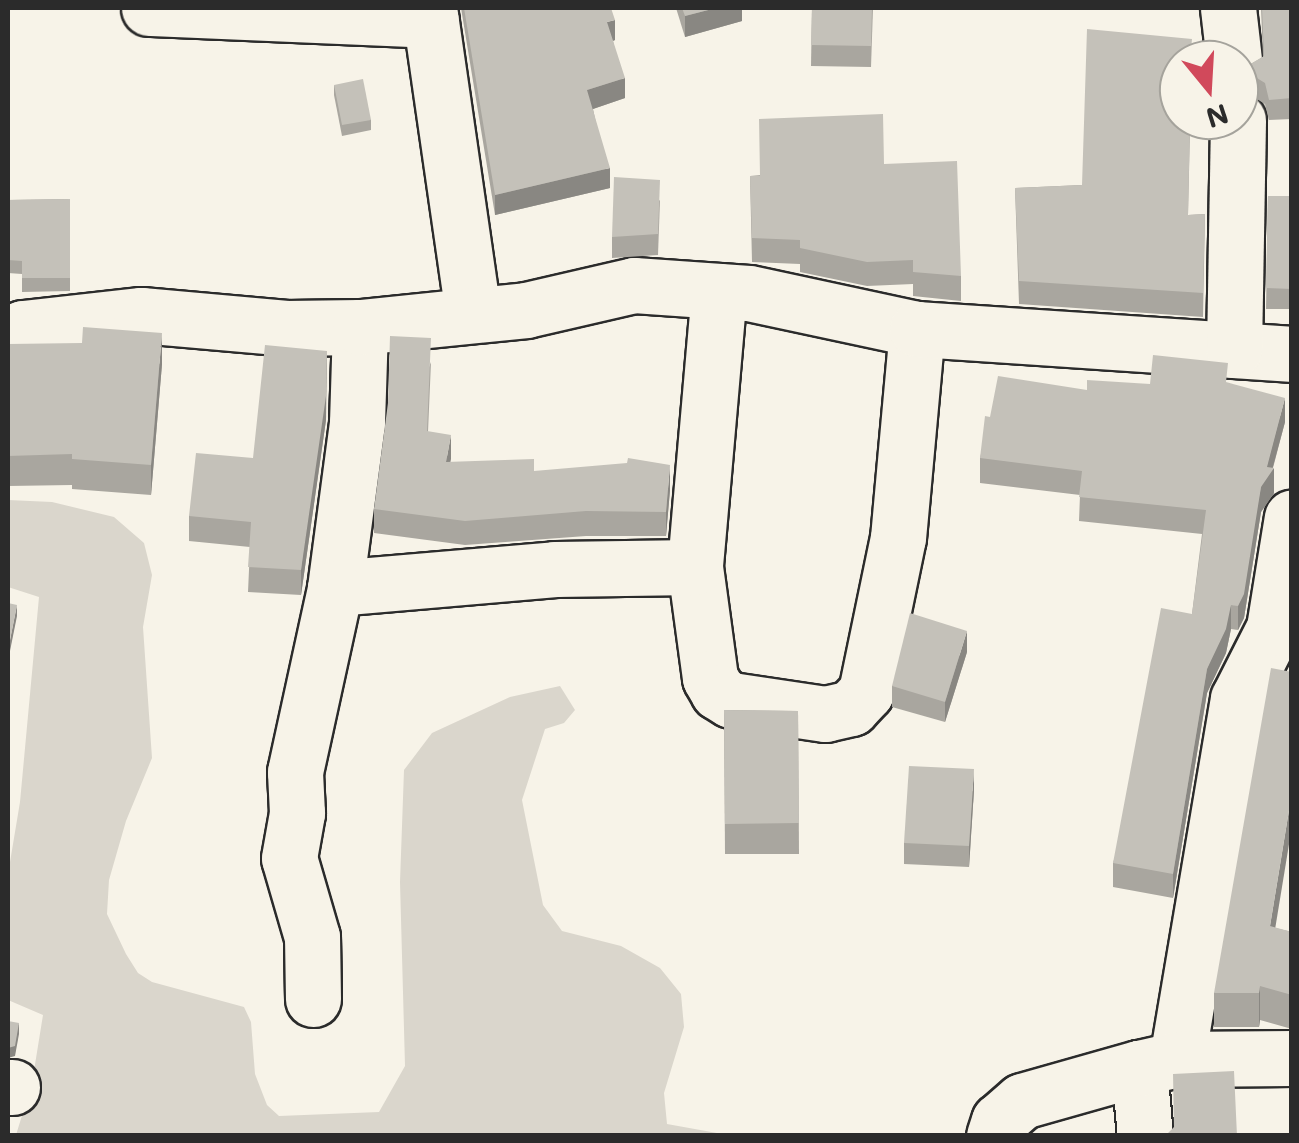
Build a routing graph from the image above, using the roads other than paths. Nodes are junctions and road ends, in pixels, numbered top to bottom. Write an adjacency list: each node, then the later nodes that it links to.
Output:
1 (149, 8): 3 (street)
2 (1228, 8): 5 (street)
3 (234, 9): 4 (street)
4 (430, 14): 8 (street)
5 (1232, 40)
6 (1238, 140): 12 (street)
7 (719, 291): 8 (street); 10 (street); 15 (street)
8 (473, 312): 9 (street)
9 (360, 326): 11 (street); 16 (street)
10 (917, 329): 12 (street); 15 (street)
11 (8, 334)
12 (1234, 350): 13 (street)
13 (1292, 354)
14 (1292, 517): 19 (street)
15 (695, 567): 16 (street)
16 (335, 588): 17 (street)
17 (313, 999)
18 (1292, 1058): 19 (street)
19 (1158, 1064): 20 (street); 21 (street)
20 (994, 1136)
21 (1145, 1136)

